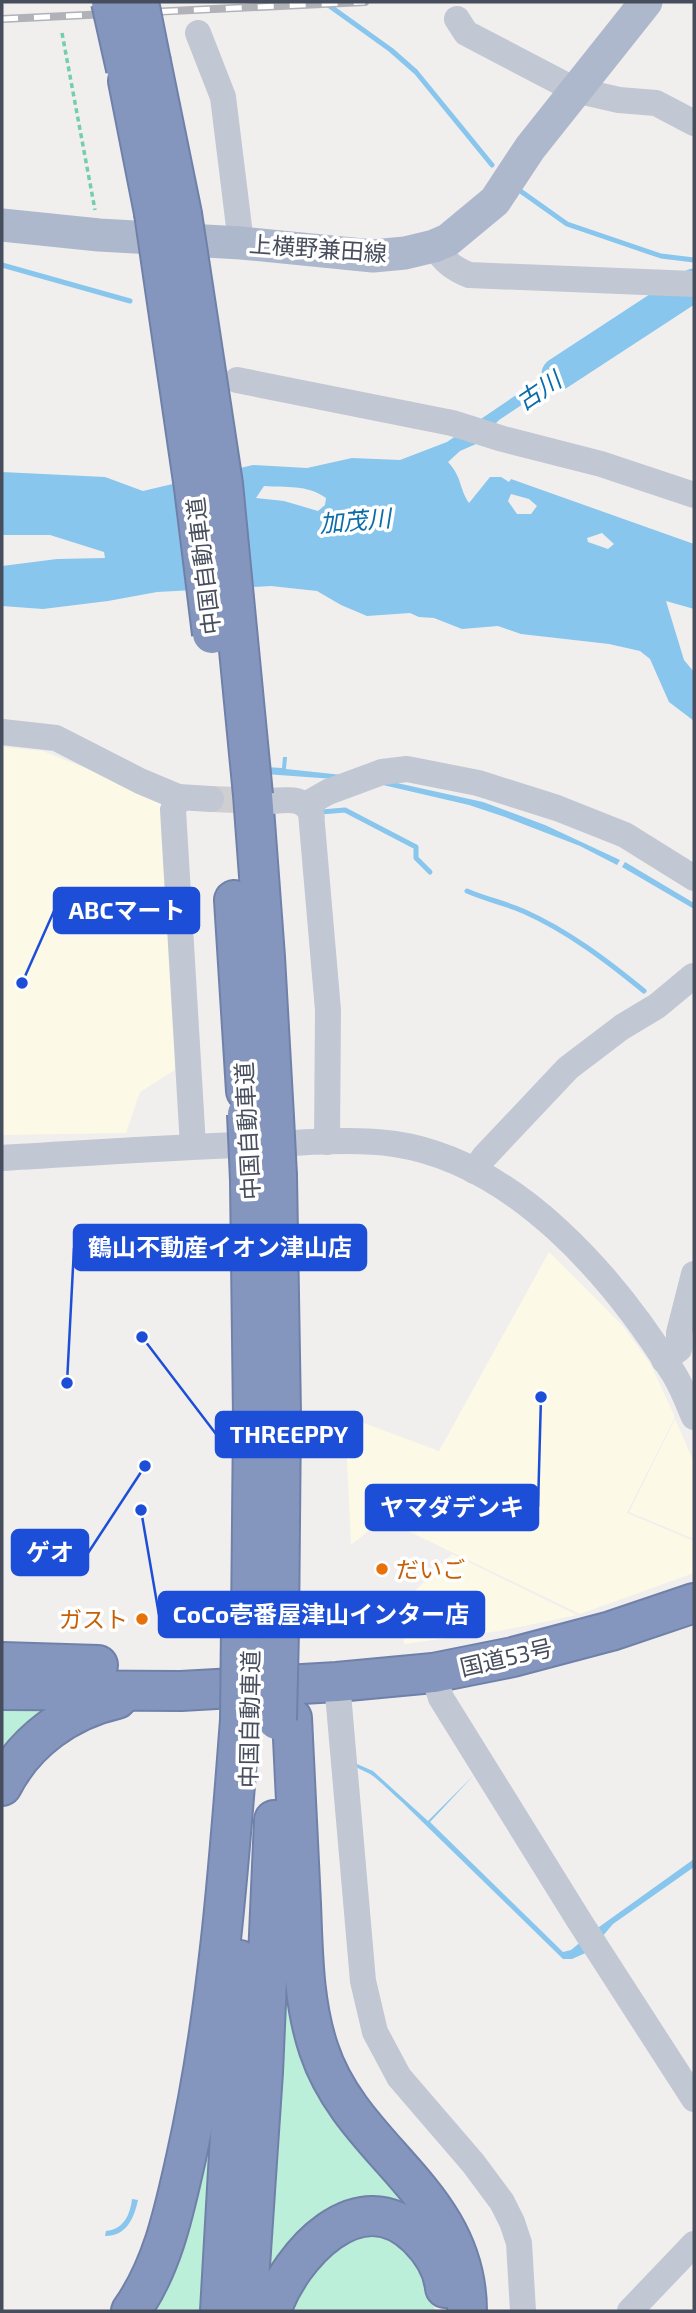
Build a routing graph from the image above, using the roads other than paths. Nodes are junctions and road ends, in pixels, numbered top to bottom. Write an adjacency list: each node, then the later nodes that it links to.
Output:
1 (111, 2): 6 (highway, 中国自動車道, bridge)
2 (139, 2): 6 (highway, 中国自動車道, bridge)
3 (646, 2): 7 (main road, 上横野兼田線)
4 (457, 19): 7 (street)
5 (198, 33): 10 (street)
6 (139, 65): 17 (highway, 中国自動車道, bridge)
7 (575, 90): 8 (street); 11 (main road, 上横野兼田線)
8 (694, 123)
9 (2, 225): 10 (main road, 上横野兼田線)
10 (242, 243): 11 (main road, 上横野兼田線)
11 (434, 246): 12 (street)
12 (694, 284)
13 (237, 380): 14 (street)
14 (694, 495)
15 (2, 732): 16 (street)
16 (178, 797): 17 (street); 22 (street)
17 (239, 797): 18 (street); 34 (highway, 中国自動車道, bridge)
18 (307, 804): 19 (street); 21 (street)
19 (694, 878)
20 (693, 976): 24 (street)
21 (327, 1142): 22 (street); 24 (street)
22 (193, 1146): 23 (street)
23 (2, 1158)
24 (474, 1171): 26 (street)
25 (694, 1274): 26 (street)
26 (664, 1360): 27 (street)
27 (694, 1417)
28 (694, 1603): 30 (highway, 国道53号)
29 (2, 1662): 31 (highway, 国道53号)
30 (433, 1673): 31 (highway, 国道53号); 36 (street)
31 (324, 1683): 33 (highway, 国道53号); 44 (street)
32 (2, 1690): 33 (highway, 国道53号)
33 (181, 1691): 35 (highway)
34 (264, 1720): 38 (highway); 39 (highway, 中国自動車道); 40 (highway, 中国自動車道); 43 (highway)
35 (2, 1786)
36 (694, 2099)
37 (694, 2244): 45 (street)
38 (131, 2311)
39 (220, 2311)
40 (247, 2311)
41 (271, 2311): 42 (highway)
42 (446, 2311)
43 (467, 2311)
44 (523, 2311)
45 (631, 2311)

